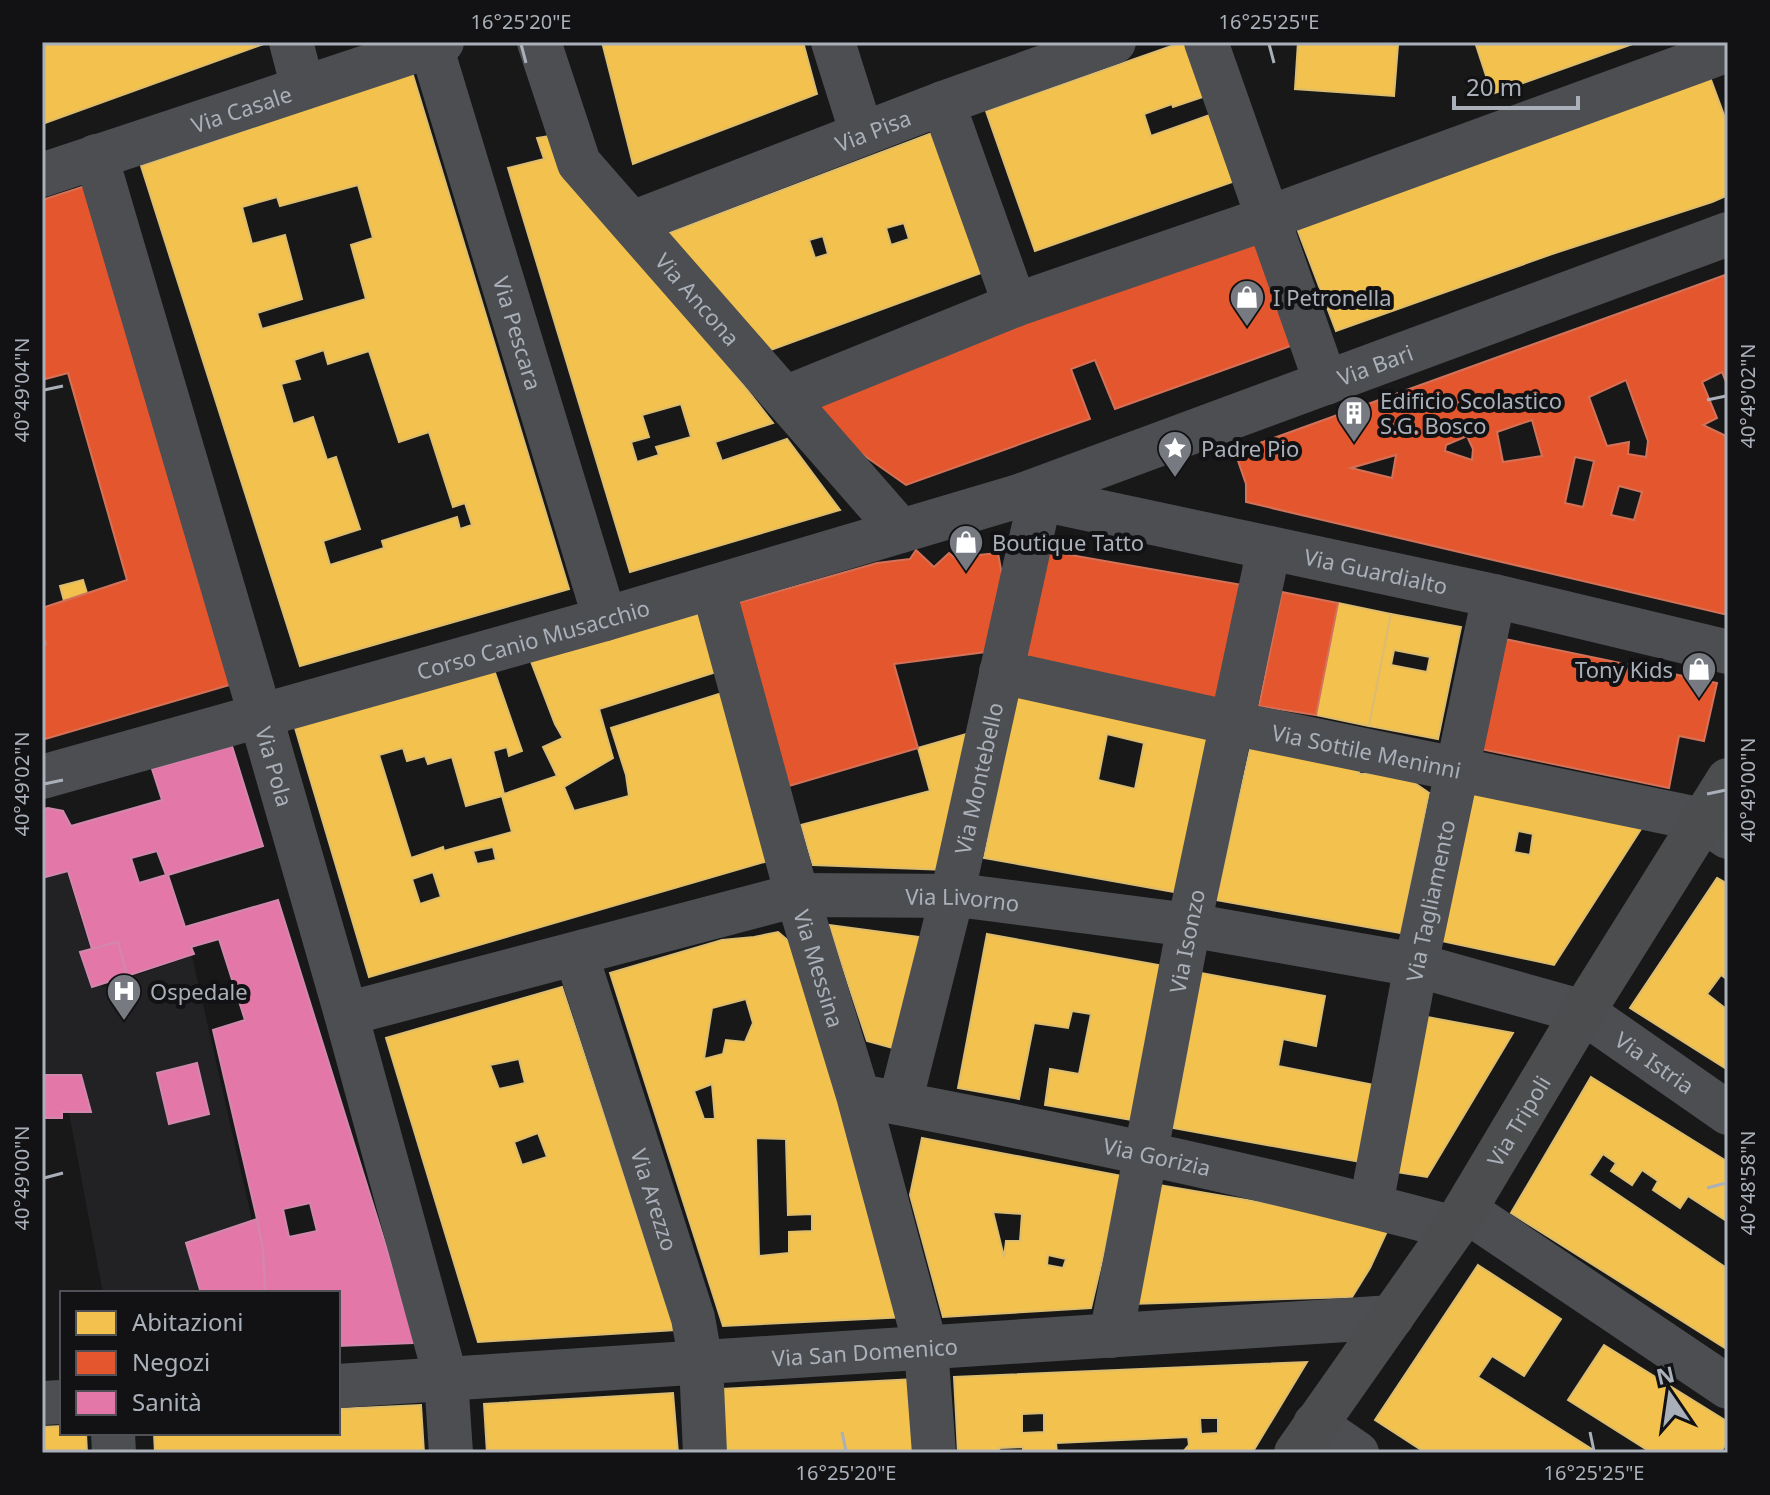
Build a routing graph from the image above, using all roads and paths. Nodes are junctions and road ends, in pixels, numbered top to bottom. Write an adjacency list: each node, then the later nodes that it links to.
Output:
1 (291, 42): 8 (street)
2 (539, 42): 14 (street, Via Ancona)
3 (833, 42): 10 (street)
4 (1114, 42): 9 (street, Via Pisa)
5 (1206, 42): 13 (street)
6 (436, 44): 8 (street, Via Casale); 24 (street, Via Pescara)
7 (1723, 55): 13 (street)
8 (303, 88): 11 (street, Via Casale)
9 (943, 103): 10 (street, Via Pisa); 16 (street)
10 (862, 134): 14 (street, Via Pisa)
11 (96, 156): 12 (street, Via Casale); 27 (street, Via Pola)
12 (42, 175)
13 (1268, 218): 16 (street); 17 (street)
14 (632, 223): 18 (street, Via Ancona)
15 (1728, 234): 17 (street, Via Bari)
16 (1015, 305): 18 (street)
17 (1326, 383): 19 (street, Via Bari)
18 (785, 398): 20 (street, Via Ancona)
19 (1031, 496): 20 (street, Corso Canio Musacchio); 21 (street, Via Guardialto); 26 (street, Via Montebello)
20 (901, 531): 22 (street, Corso Canio Musacchio)
21 (1269, 548): 23 (street, Via Guardialto); 28 (street, Via Isonzo)
22 (713, 587): 24 (street, Corso Canio Musacchio); 33 (street, Via Messina)
23 (1494, 596): 25 (street, Via Guardialto); 29 (street, Via Tagliamento)
24 (605, 619): 27 (street, Corso Canio Musacchio)
25 (1728, 652)
26 (1001, 672): 28 (street, Via Sottile Meninni); 34 (street, Via Montebello)
27 (260, 714): 30 (street, Corso Canio Musacchio); 39 (street, Via Pola)
28 (1232, 723): 29 (street, Via Sottile Meninni); 35 (street, Via Isonzo)
29 (1458, 769): 32 (street, Via Sottile Meninni); 37 (street, Via Tagliamento)
30 (42, 777)
31 (1728, 780): 32 (main road, Via Tripoli)
32 (1715, 829): 38 (main road, Via Tripoli)
33 (797, 895): 34 (street, Via Livorno); 36 (street, Via Livorno); 40 (street, Via Messina)
34 (952, 896): 35 (street, Via Livorno); 41 (street, Via Montebello)
35 (1189, 925): 37 (street, Via Livorno); 43 (street, Via Isonzo)
36 (576, 954): 39 (street, Via Livorno); 49 (street, Via Arezzo)
37 (1416, 965): 38 (street, Via Livorno); 44 (street, Via Tagliamento)
38 (1583, 1012): 42 (street, Via Istria); 45 (main road, Via Tripoli)
39 (346, 1014): 50 (street, Via Pola)
40 (858, 1095): 41 (street, Via Gorizia); 48 (street, Via Messina)
41 (900, 1103): 43 (street, Via Gorizia)
42 (1728, 1113)
43 (1147, 1152): 44 (street, Via Gorizia); 47 (street, Via Isonzo)
44 (1371, 1205): 45 (street, Via Gorizia)
45 (1460, 1219): 46 (main road, Via Tripoli); 52 (street, Via Gorizia)
46 (1392, 1317): 47 (street, Via San Domenico); 53 (main road, Via Tripoli)
47 (1111, 1336): 48 (street, Via San Domenico)
48 (926, 1348): 49 (street, Via San Domenico); 56 (street, Via Messina)
49 (701, 1363): 50 (street, Via San Domenico); 55 (street, Via Arezzo)
50 (446, 1379): 51 (street, Via San Domenico); 54 (street, Via Pola)
51 (340, 1386)
52 (1728, 1387)
53 (1305, 1439): 57 (street)
54 (451, 1453)
55 (705, 1453)
56 (934, 1453)
57 (1357, 1453)

